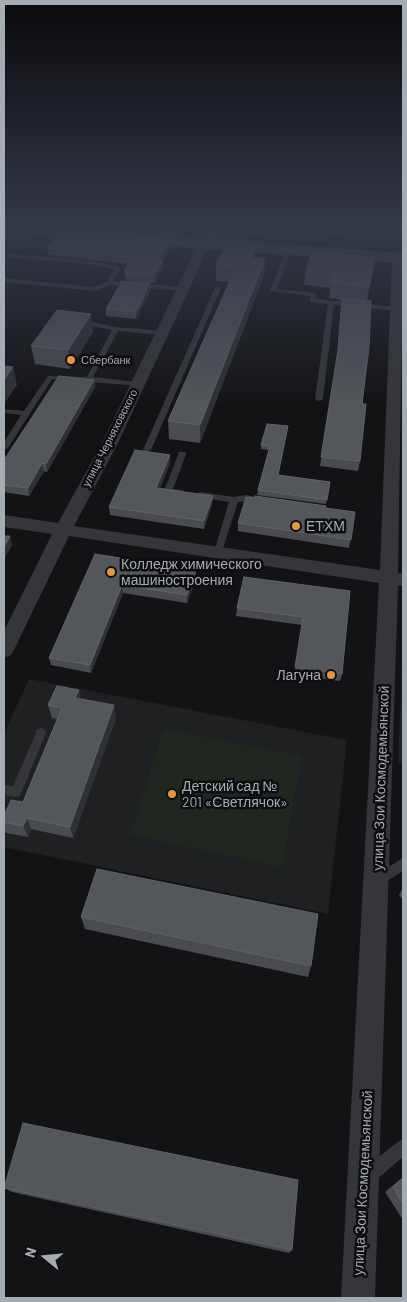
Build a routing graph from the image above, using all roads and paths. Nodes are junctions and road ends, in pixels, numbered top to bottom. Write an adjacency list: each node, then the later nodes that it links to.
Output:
1 (83, 288): 2 (lane)
2 (99, 288)
3 (168, 288): 7 (lane)
4 (218, 288): 21 (lane)
5 (274, 288): 8 (lane)
6 (399, 288): 9 (street, улица Зои Космодемьянской)
7 (184, 289): 12 (street, улица Черняховского)
8 (331, 303): 9 (lane); 16 (lane)
9 (397, 309): 13 (street, улица Зои Космодемьянской)
10 (74, 317): 11 (lane)
11 (116, 329): 12 (lane); 14 (lane)
12 (164, 333): 15 (street, улица Черняховского)
13 (399, 372): 17 (street, улица Зои Космодемьянской)
14 (89, 379): 15 (lane); 19 (lane)
15 (137, 384): 28 (street, улица Черняховского)
16 (319, 399)
17 (398, 410): 30 (street, улица Зои Космодемьянской)
18 (4, 411): 19 (lane)
19 (27, 414): 20 (lane)
20 (4, 448)
21 (147, 450)
22 (182, 454): 23 (lane)
23 (187, 493)
24 (196, 494): 25 (lane)
25 (234, 500): 26 (lane); 29 (lane)
26 (264, 501)
27 (4, 521): 28 (street)
28 (64, 530): 29 (street); 31 (street, улица Черняховского)
29 (218, 552): 30 (street)
30 (396, 579): 35 (street, улица Зои Космодемьянской)
31 (6, 641)
32 (41, 733): 33 (lane)
33 (4, 790)
34 (403, 864): 35 (lane)
35 (377, 881): 37 (street, улица Зои Космодемьянской)
36 (403, 1148): 37 (lane)
37 (364, 1179): 38 (street, улица Зои Космодемьянской)
38 (358, 1298)

